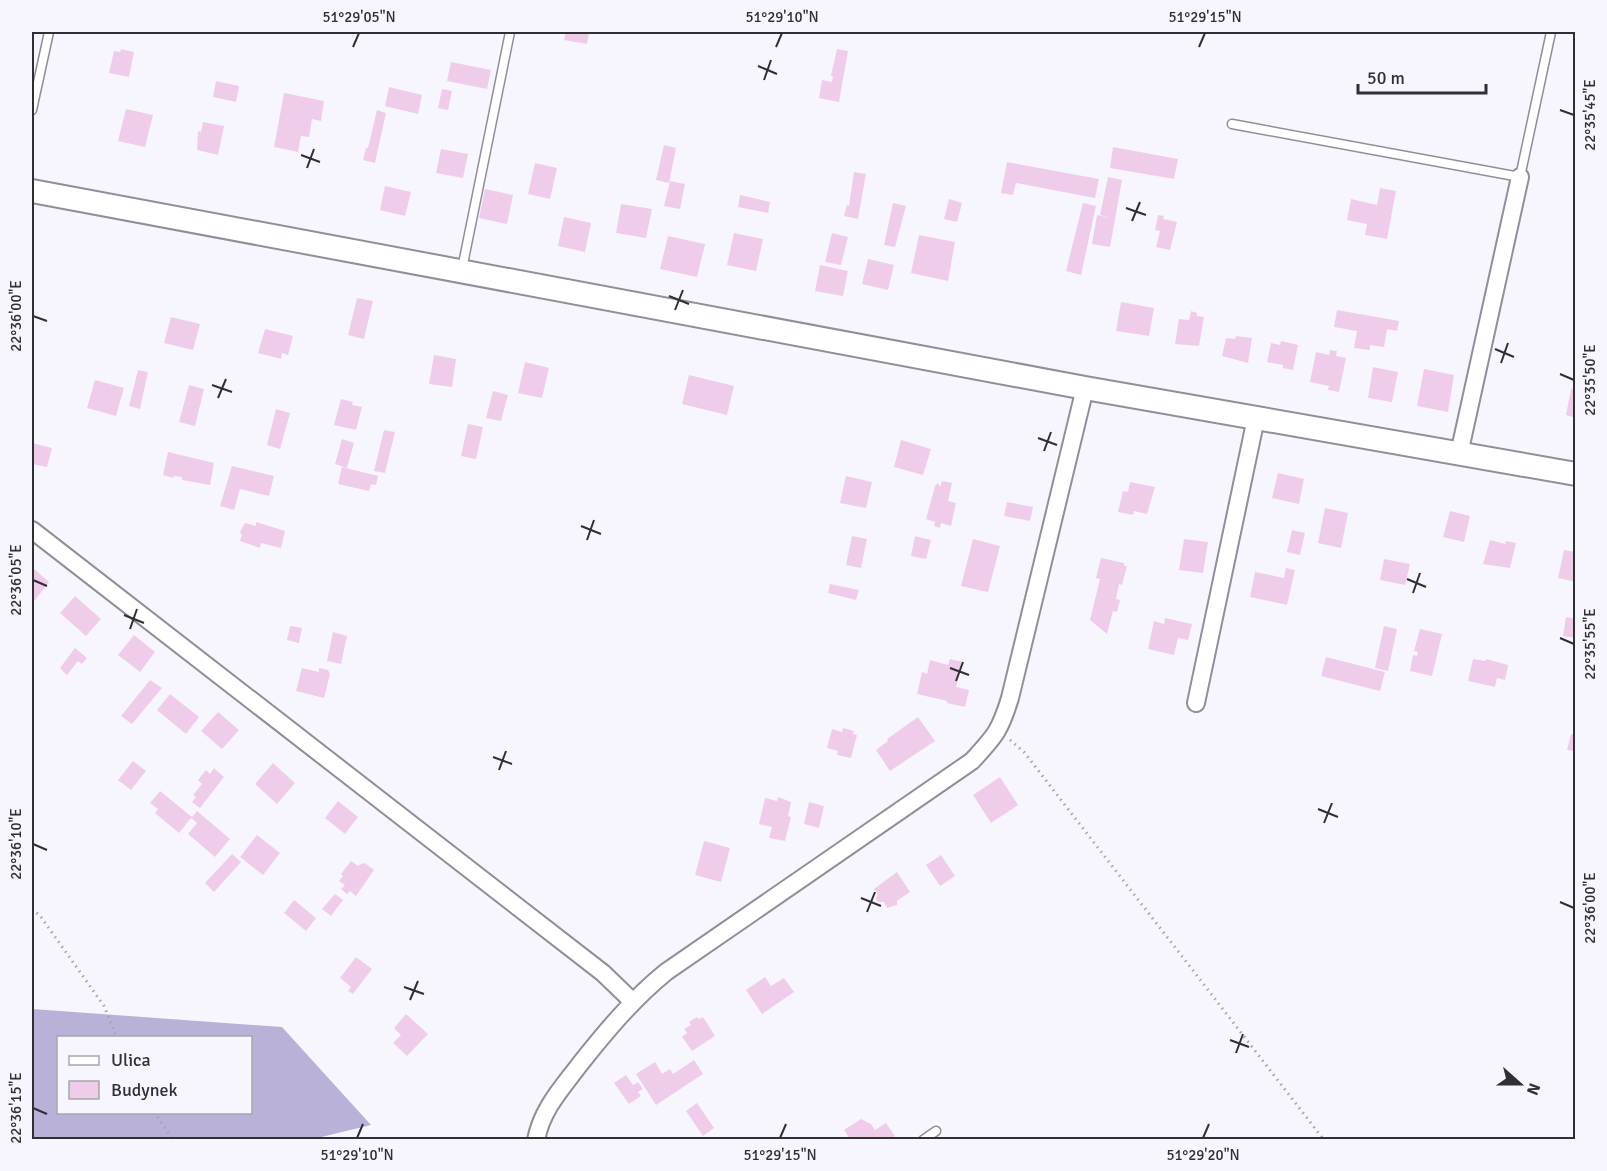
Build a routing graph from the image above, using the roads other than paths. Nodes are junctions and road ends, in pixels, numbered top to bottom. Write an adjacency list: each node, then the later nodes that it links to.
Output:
1 (50, 32): 4 (lane)
2 (510, 32): 8 (lane)
3 (1551, 32): 6 (lane)
4 (32, 110)
5 (1232, 124): 6 (lane)
6 (1520, 177): 11 (street)
7 (32, 191): 8 (street)
8 (461, 272): 9 (street)
9 (1085, 388): 10 (street); 15 (street)
10 (1256, 418): 11 (street); 14 (street)
11 (1460, 454): 12 (street)
12 (1575, 474)
13 (32, 530): 15 (street)
14 (1196, 703)
15 (632, 1001): 17 (street)
16 (936, 1131): 18 (lane)
17 (536, 1140)
18 (923, 1140)

